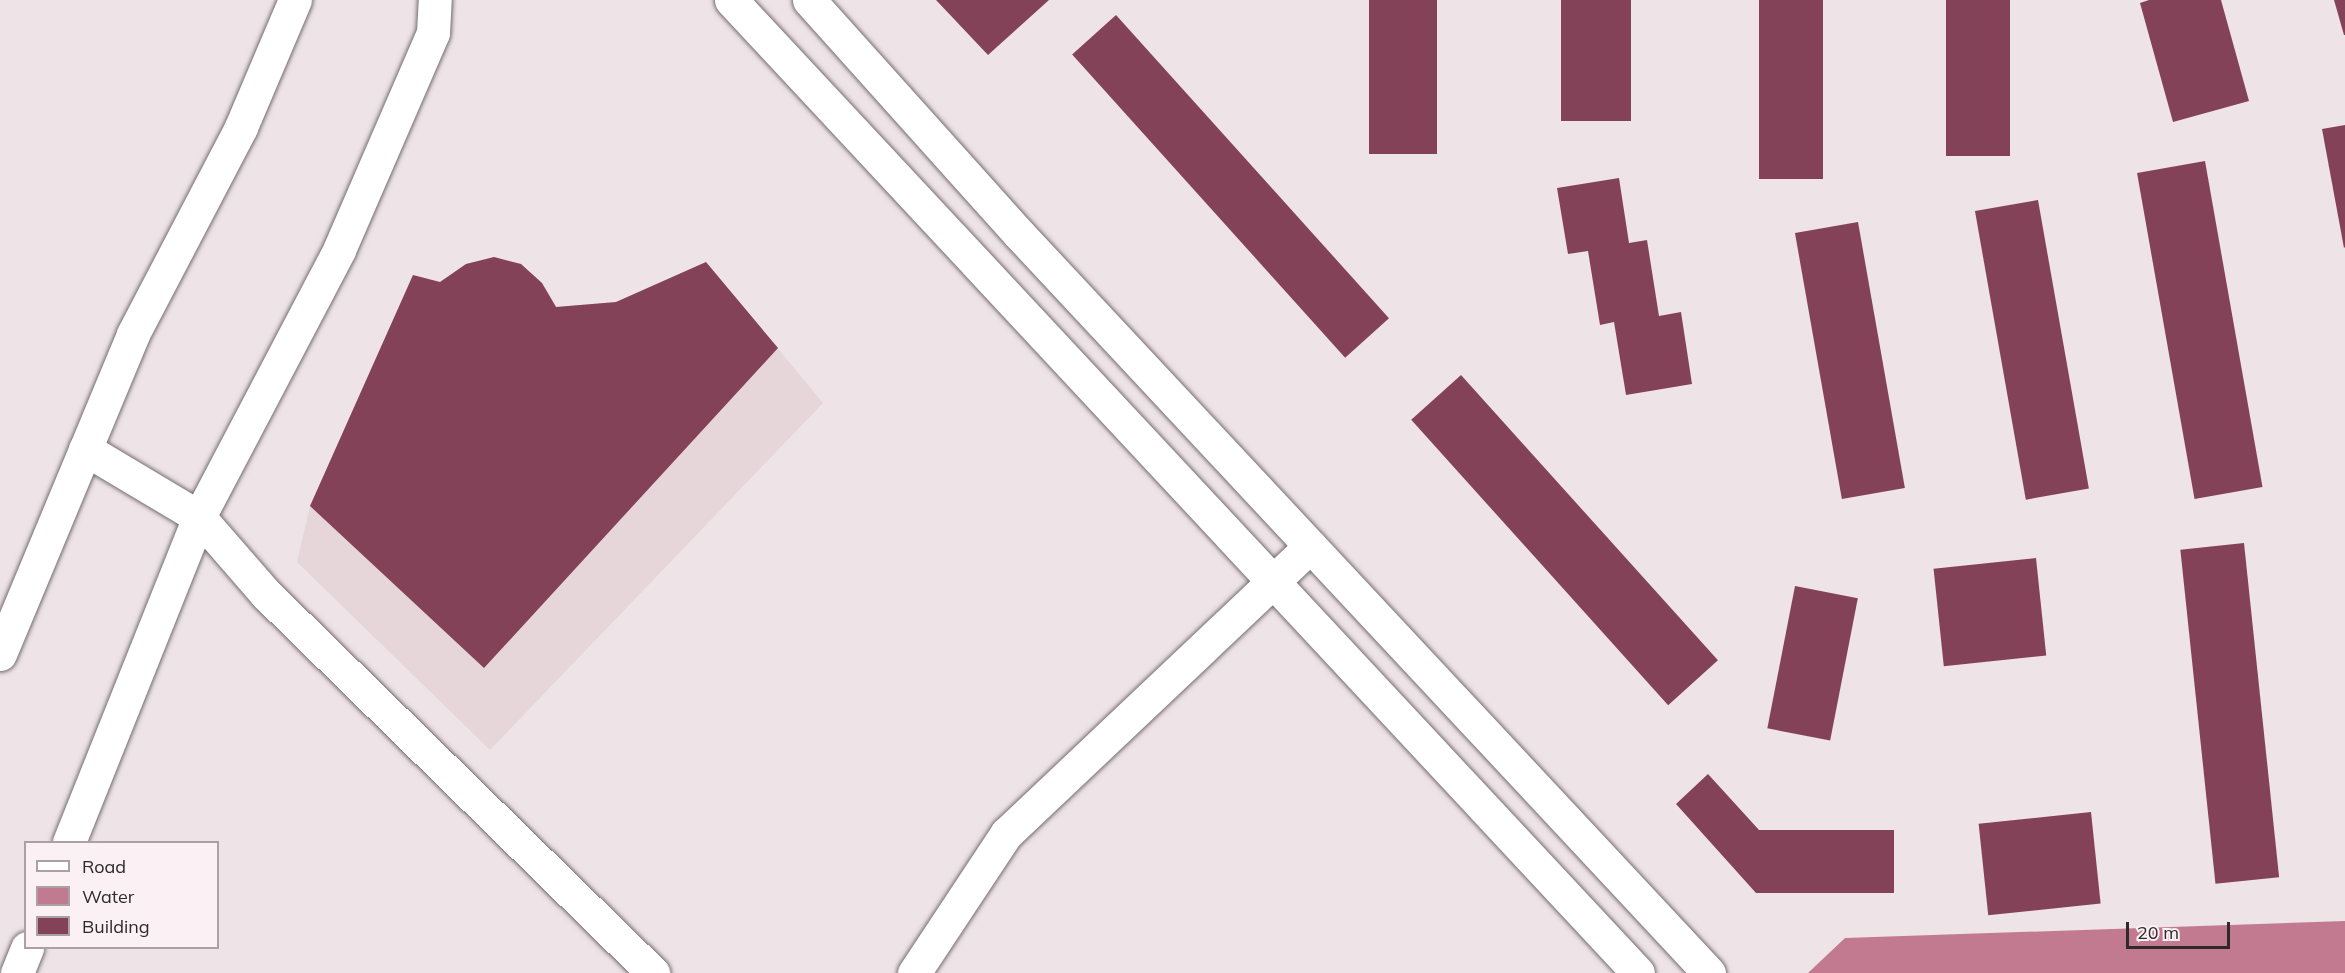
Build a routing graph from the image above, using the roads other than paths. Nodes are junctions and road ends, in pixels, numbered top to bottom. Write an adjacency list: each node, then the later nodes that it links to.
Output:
1 (295, 0): 5 (street)
2 (435, 0): 6 (street)
3 (731, 0): 8 (street)
4 (809, 0): 7 (street)
5 (85, 449): 6 (street); 9 (street)
6 (199, 517): 10 (street); 13 (street)
7 (1311, 546): 8 (street); 16 (street)
8 (1275, 582): 14 (street); 15 (street)
9 (0, 654)
10 (70, 841)
11 (27, 949): 12 (street)
12 (17, 973)
13 (653, 973)
14 (914, 973)
15 (1638, 973)
16 (1709, 973)

